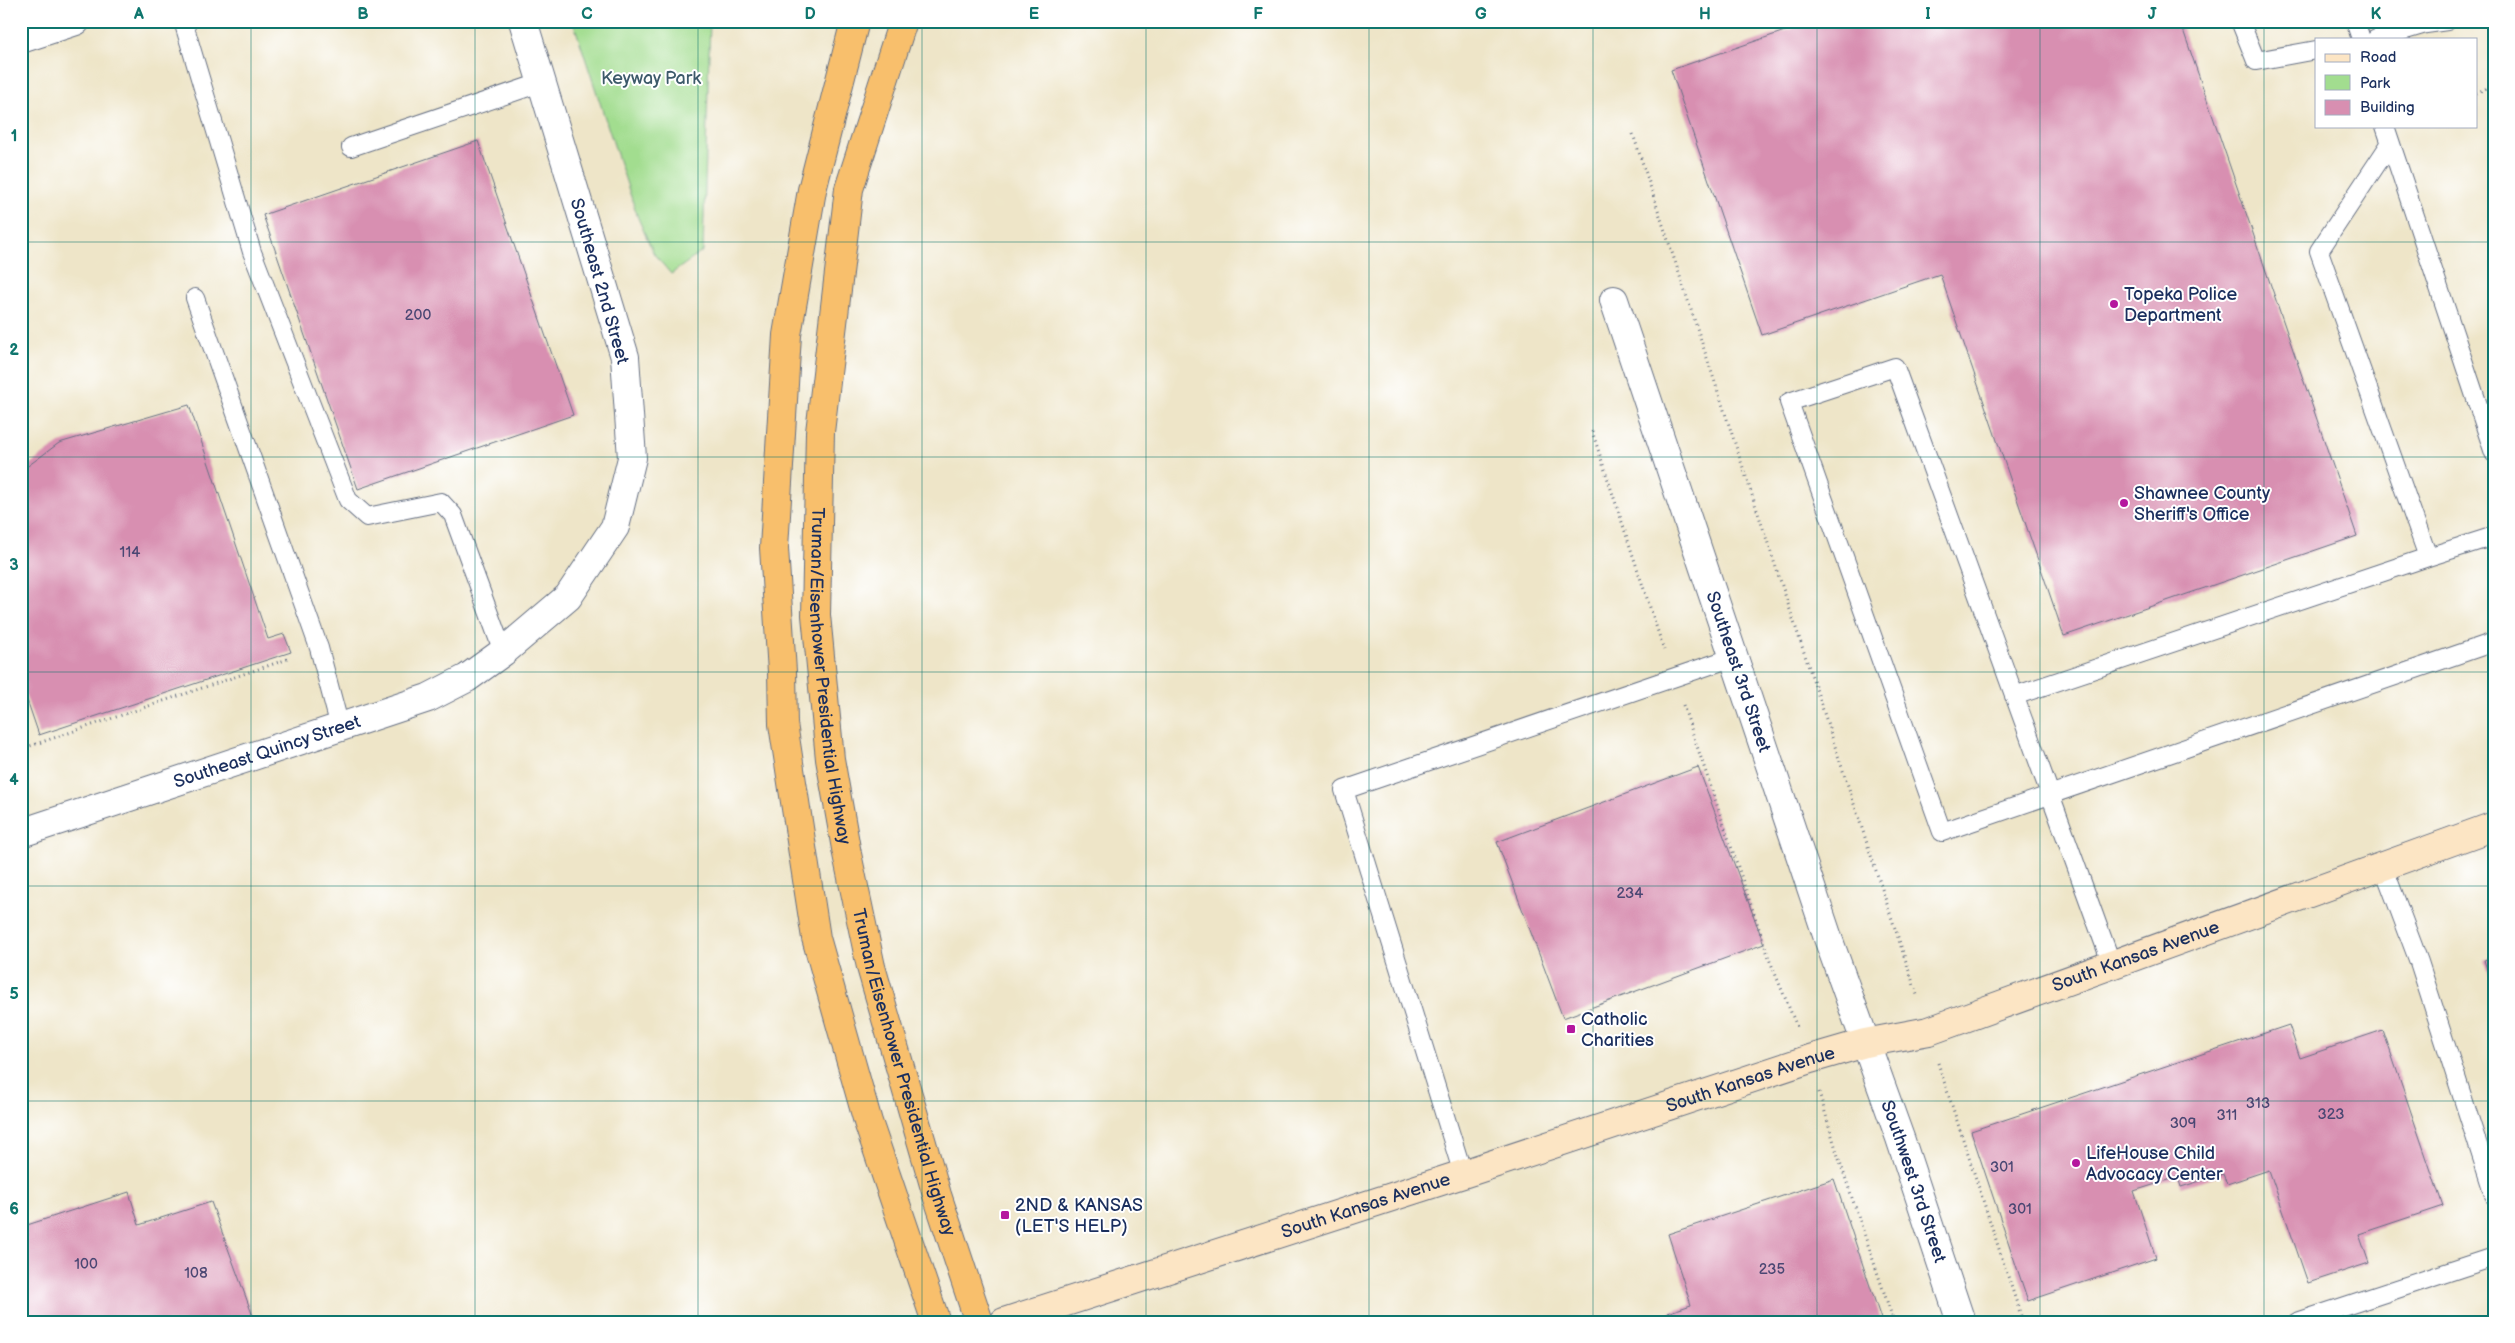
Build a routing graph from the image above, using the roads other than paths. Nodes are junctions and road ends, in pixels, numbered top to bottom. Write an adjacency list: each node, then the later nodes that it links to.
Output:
1 (76, 21): 11 (street)
2 (183, 21): 23 (lane)
3 (523, 21): 13 (street, Southeast 2nd Street)
4 (855, 21): 36 (highway)
5 (903, 21): 37 (highway, Truman/Eisenhower Presidential Highway)
6 (2240, 21): 12 (lane)
7 (2355, 21): 9 (lane)
8 (2447, 21): 10 (lane)
9 (2361, 38)
10 (2380, 38)
11 (21, 39)
12 (2315, 50)
13 (543, 82): 16 (lane); 23 (street, Southeast 2nd Street)
14 (2386, 128): 15 (lane)
15 (2390, 144): 19 (lane); 21 (lane)
16 (351, 147)
17 (195, 298): 26 (lane)
18 (1614, 300): 24 (street, Southeast 3rd Street)
19 (2494, 453)
20 (2494, 536): 21 (lane)
21 (2428, 558): 25 (lane)
22 (2494, 642): 27 (lane)
23 (503, 652): 26 (street, Southeast Quincy Street)
24 (1734, 657): 32 (street, Southeast 3rd Street); 33 (lane)
25 (2014, 696): 27 (lane); 27 (lane)
26 (340, 727): 29 (street, Southeast Quincy Street)
27 (2050, 794): 31 (lane)
28 (2494, 826): 30 (main road, South Kansas Avenue)
29 (21, 833)
30 (2383, 866): 31 (main road, South Kansas Avenue); 34 (lane)
31 (2112, 965): 32 (main road, South Kansas Avenue)
32 (1865, 1043): 33 (main road, South Kansas Avenue); 39 (street, Southwest 3rd Street)
33 (1463, 1174): 38 (main road, South Kansas Avenue)
34 (2494, 1195)
35 (2494, 1256): 40 (lane)
36 (936, 1322)
37 (978, 1322)
38 (1004, 1322)
39 (1961, 1322)
40 (2297, 1322)

